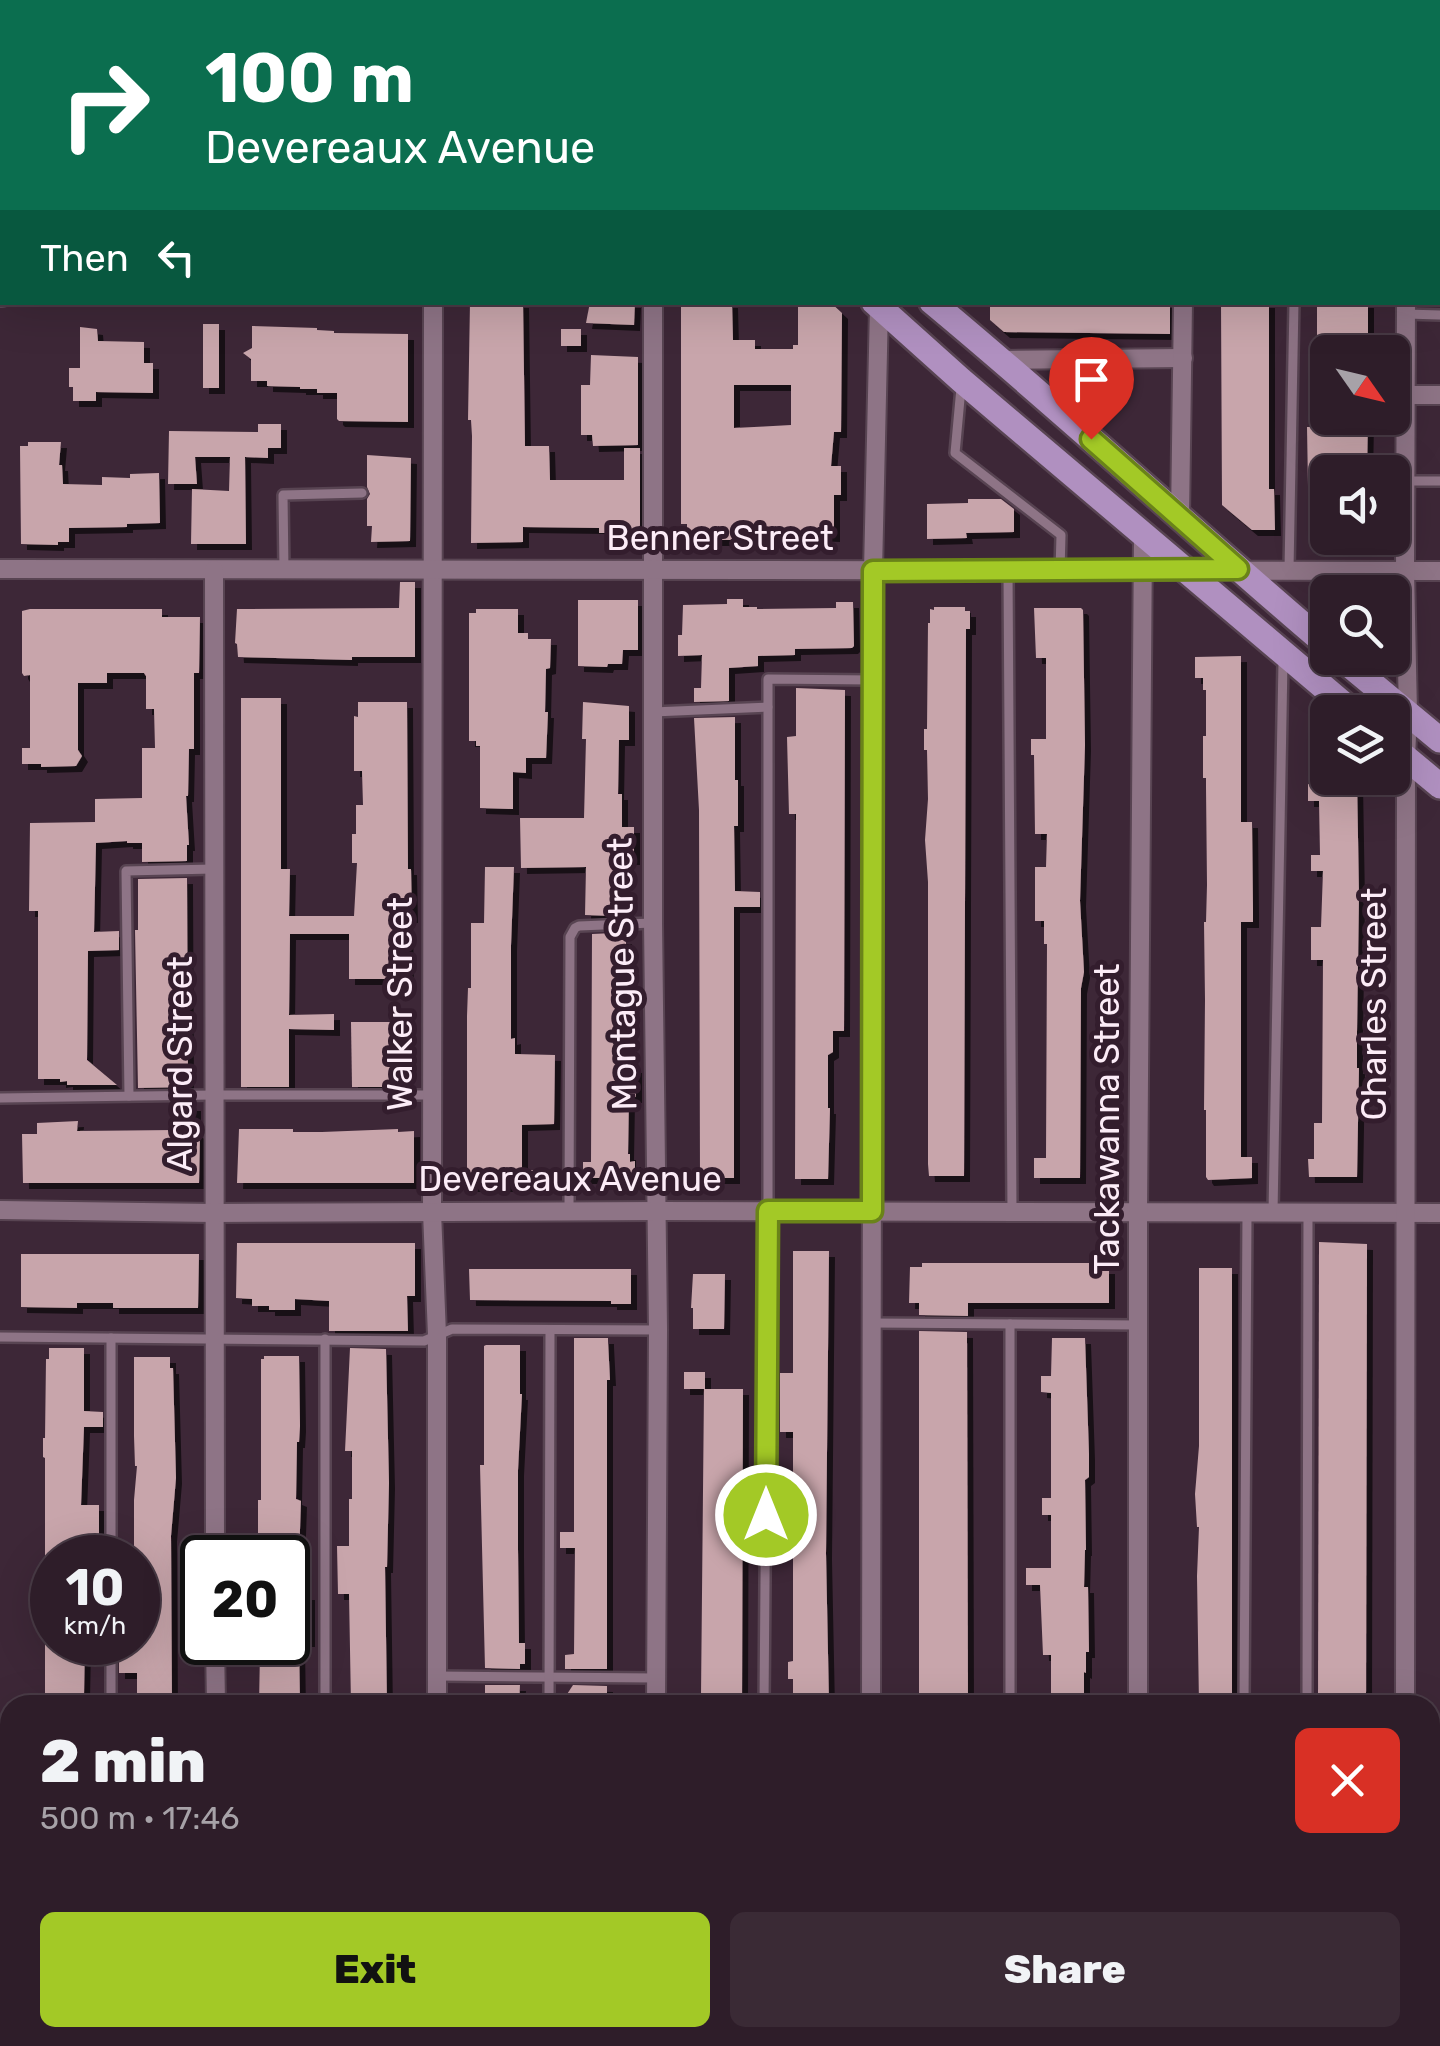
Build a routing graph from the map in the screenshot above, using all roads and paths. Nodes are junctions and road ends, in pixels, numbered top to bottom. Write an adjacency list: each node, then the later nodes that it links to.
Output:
1 (433, 305): 25 (street, Walker Street)
2 (653, 305): 26 (street, Montague Street)
3 (876, 305): 12 (main road); 28 (street)
4 (936, 305): 11 (main road)
5 (1184, 305): 10 (street)
6 (1294, 305): 27 (lane)
7 (1406, 308): 8 (lane); 9 (street, Charles Street)
8 (1440, 314)
9 (1406, 335)
10 (1182, 358): 11 (street); 18 (street)
11 (1002, 360): 18 (main road)
12 (962, 380): 19 (main road); 30 (lane)
13 (1410, 395): 14 (street)
14 (1440, 395)
15 (1410, 481): 16 (lane)
16 (1440, 481)
17 (362, 493): 24 (lane)
18 (1180, 518): 22 (main road)
19 (1143, 534): 31 (street, Tackawanna Street); 32 (main road)
20 (1405, 555): 33 (street, Charles Street)
21 (0, 569): 23 (street, Benner Street)
22 (1238, 569): 27 (street, Benner Street); 32 (street, Benner Street); 35 (main road)
23 (214, 570): 24 (street, Benner Street); 49 (street, Algard Street)
24 (284, 570): 25 (street, Benner Street)
25 (434, 570): 26 (street, Benner Street); 53 (street, Walker Street)
26 (654, 570): 28 (street, Benner Street); 43 (street, Montague Street)
27 (1290, 570): 33 (street, Benner Street)
28 (873, 571): 29 (street, Benner Street); 38 (street)
29 (1008, 571): 30 (street, Benner Street); 61 (lane)
30 (1060, 571): 31 (street, Benner Street)
31 (1143, 571): 32 (street, Benner Street); 63 (street, Tackawanna Street)
32 (1186, 571): 36 (main road)
33 (1405, 571): 34 (street, Benner Street); 41 (street, Charles Street)
34 (1440, 571)
35 (1310, 631)
36 (1283, 653): 39 (main road); 65 (lane)
37 (1362, 675): 40 (main road)
38 (872, 680): 42 (lane); 59 (street)
39 (1333, 695)
40 (1386, 695)
41 (1408, 695)
42 (768, 707): 43 (lane); 58 (lane)
43 (654, 712): 50 (street, Montague Street)
44 (1410, 716): 45 (main road)
45 (1440, 740)
46 (1410, 761): 47 (main road)
47 (1440, 786)
48 (1400, 795): 68 (street, Charles Street)
49 (213, 870): 51 (street, Algard Street); 52 (lane)
50 (653, 923): 56 (lane); 57 (street, Montague Street)
51 (213, 1095): 52 (lane); 53 (lane); 62 (street, Algard Street)
52 (129, 1096): 54 (lane)
53 (432, 1096): 60 (street, Walker Street)
54 (0, 1098)
55 (0, 1210): 62 (street, Devereaux Avenue)
56 (569, 1211): 57 (street, Devereaux Avenue); 60 (street, Devereaux Avenue)
57 (658, 1211): 58 (street, Devereaux Avenue); 73 (street, Montague Street)
58 (768, 1211): 59 (street, Devereaux Avenue); 92 (lane)
59 (872, 1211): 61 (street, Devereaux Avenue); 69 (street)
60 (432, 1212): 62 (street, Devereaux Avenue); 74 (street, Walker Street)
61 (1012, 1212): 63 (street, Devereaux Avenue)
62 (213, 1213): 77 (street, Algard Street)
63 (1138, 1213): 64 (street, Devereaux Avenue); 71 (street, Tackawanna Street)
64 (1246, 1213): 65 (street, Devereaux Avenue); 96 (lane)
65 (1273, 1213): 66 (street, Devereaux Avenue)
66 (1308, 1213): 68 (street, Devereaux Avenue); 97 (lane)
67 (1440, 1213): 68 (street, Devereaux Avenue)
68 (1406, 1214): 98 (street, Charles Street)
69 (872, 1323): 70 (lane); 93 (street)
70 (1010, 1324): 71 (lane); 94 (lane)
71 (1138, 1325): 95 (street, Tackawanna Street)
72 (550, 1330): 73 (lane); 74 (lane); 84 (lane)
73 (658, 1330): 85 (street, Montague Street)
74 (437, 1335): 78 (lane); 83 (street, Walker Street)
75 (0, 1337): 76 (lane)
76 (112, 1338): 77 (lane); 79 (lane)
77 (213, 1339): 78 (lane); 80 (street, Algard Street)
78 (325, 1339): 88 (lane)
79 (112, 1535)
80 (215, 1535)
81 (112, 1665): 86 (lane)
82 (216, 1665): 87 (street)
83 (437, 1676): 84 (lane); 89 (street, Walker Street)
84 (549, 1677): 85 (lane); 90 (lane)
85 (656, 1678): 91 (street, Montague Street)
86 (112, 1695)
87 (216, 1695)
88 (325, 1695)
89 (437, 1695)
90 (549, 1695)
91 (656, 1695)
92 (764, 1695)
93 (871, 1695)
94 (1010, 1695)
95 (1138, 1695)
96 (1244, 1695)
97 (1306, 1695)
98 (1405, 1695)

